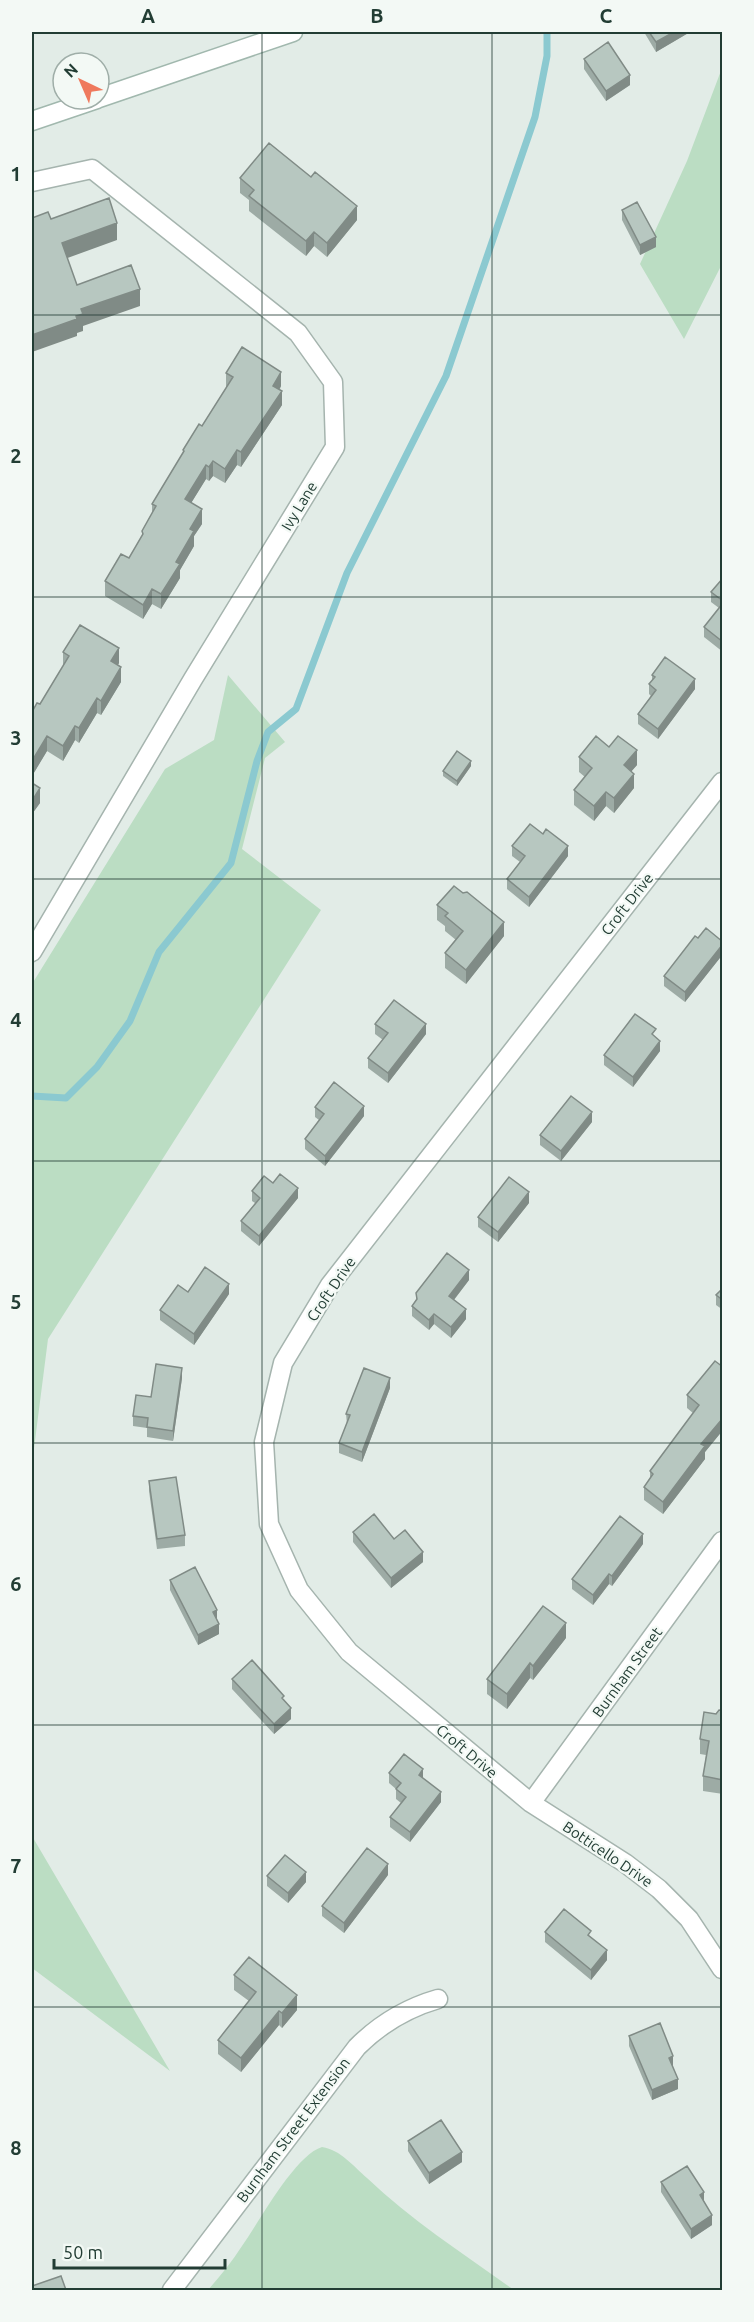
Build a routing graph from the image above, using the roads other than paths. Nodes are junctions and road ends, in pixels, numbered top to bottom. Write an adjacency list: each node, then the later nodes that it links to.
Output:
1 (293, 32): 2 (street)
2 (111, 95)
3 (62, 111): 4 (street)
4 (32, 121)
5 (32, 182): 7 (street, Ivy Lane)
6 (723, 782): 9 (street, Croft Drive)
7 (32, 952)
8 (723, 1541): 9 (street, Burnham Street)
9 (531, 1803): 10 (street, Botticello Drive)
10 (723, 1969)
11 (438, 1999): 12 (street, Burnham Street Extension)
12 (172, 2290)

